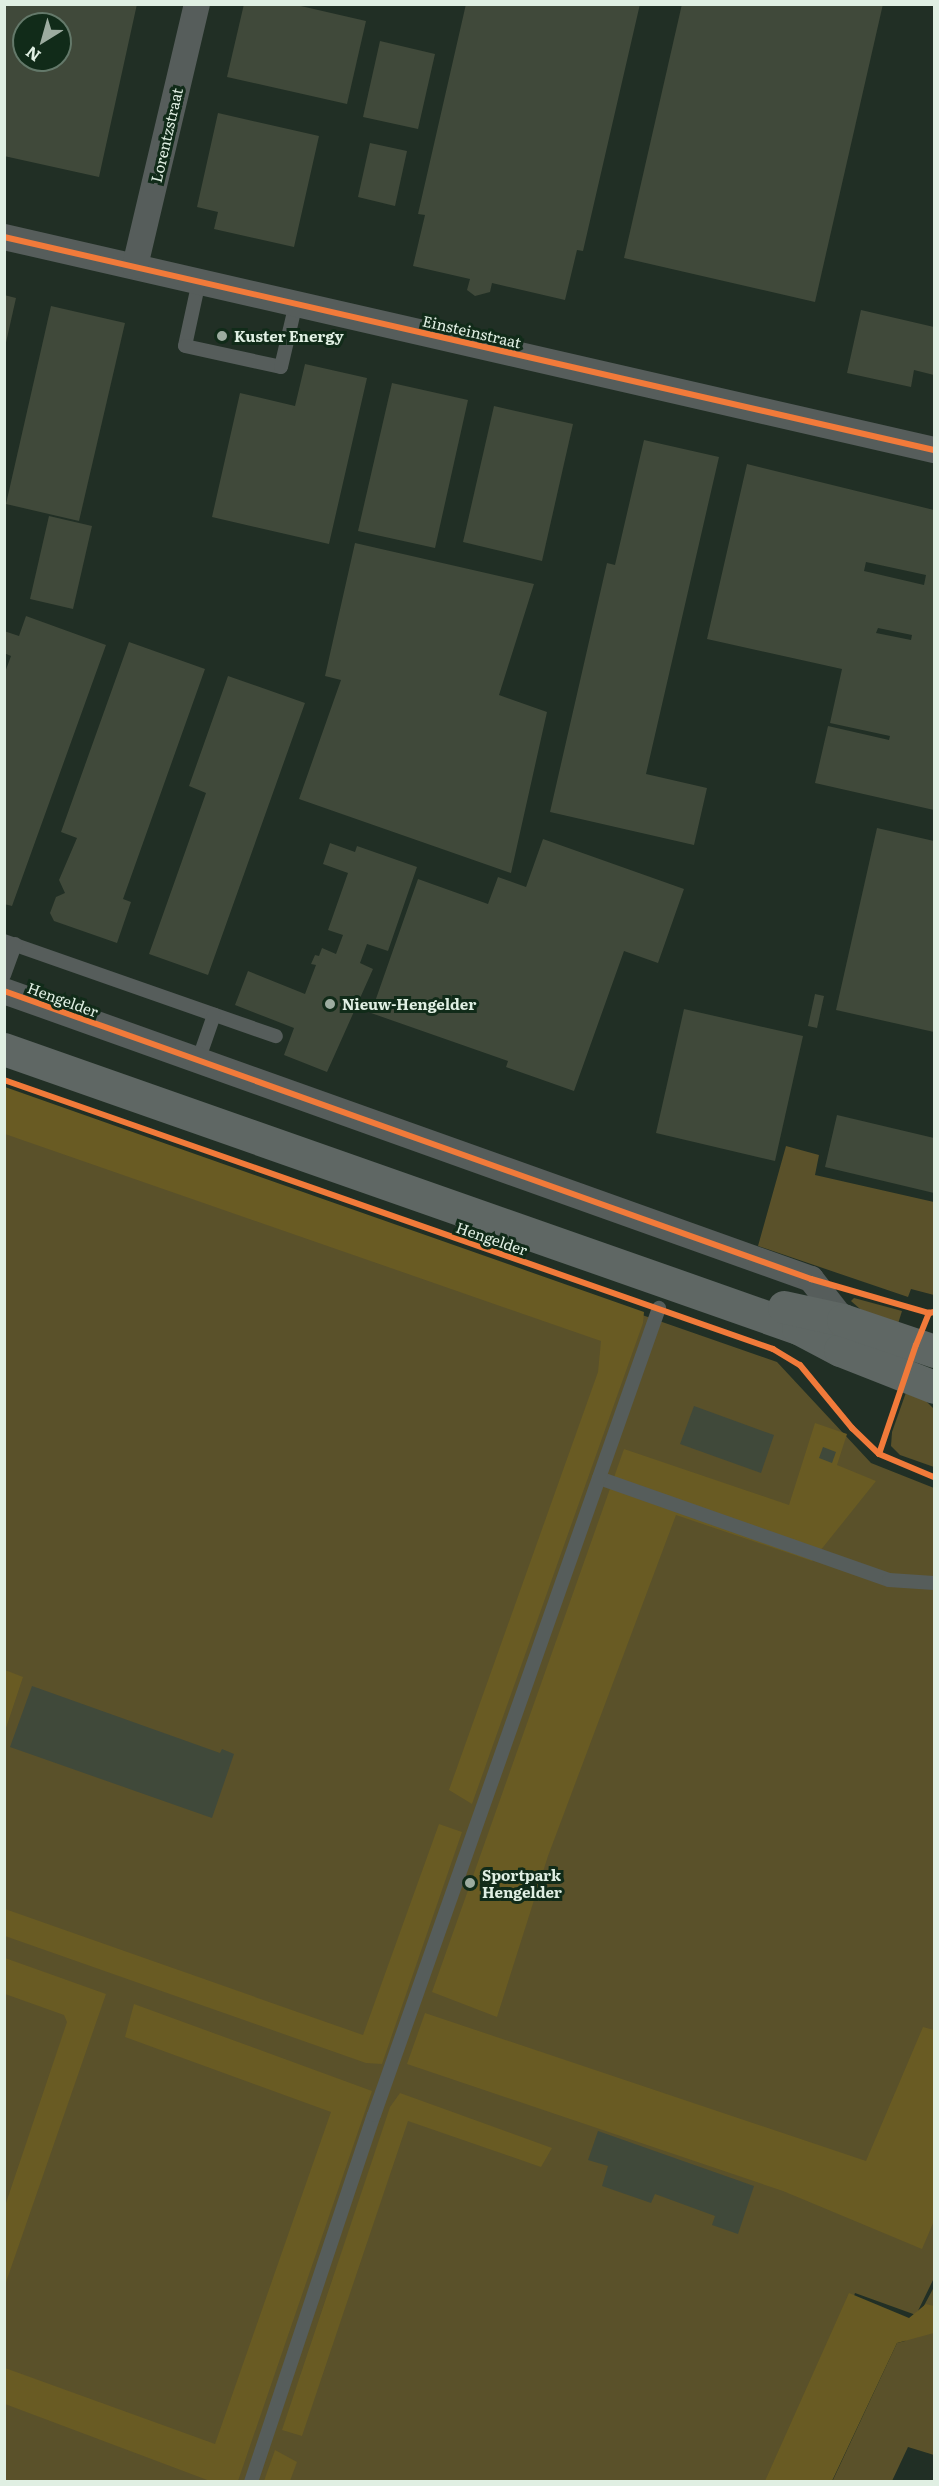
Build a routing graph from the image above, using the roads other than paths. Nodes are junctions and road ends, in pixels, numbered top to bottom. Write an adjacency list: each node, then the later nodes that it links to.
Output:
1 (197, 4): 3 (street, Lorentzstraat)
2 (4, 237): 3 (street, Einsteinstraat)
3 (135, 266): 4 (street, Einsteinstraat)
4 (199, 281): 5 (street, Einsteinstraat); 5 (lane)
5 (296, 303): 6 (street, Einsteinstraat)
6 (934, 450)
7 (10, 942): 8 (lane); 10 (lane)
8 (4, 975)
9 (4, 991): 14 (street, Hengelder)
10 (214, 1015): 12 (lane); 14 (lane)
11 (4, 1032): 16 (main road)
12 (276, 1036)
13 (4, 1049): 18 (main road, Hengelder)
14 (198, 1061): 16 (street, Hengelder)
15 (659, 1308): 19 (lane)
16 (843, 1320): 17 (main road)
17 (934, 1351)
18 (934, 1387)
19 (599, 1478): 20 (lane); 21 (lane)
20 (934, 1583)
21 (251, 2481)

